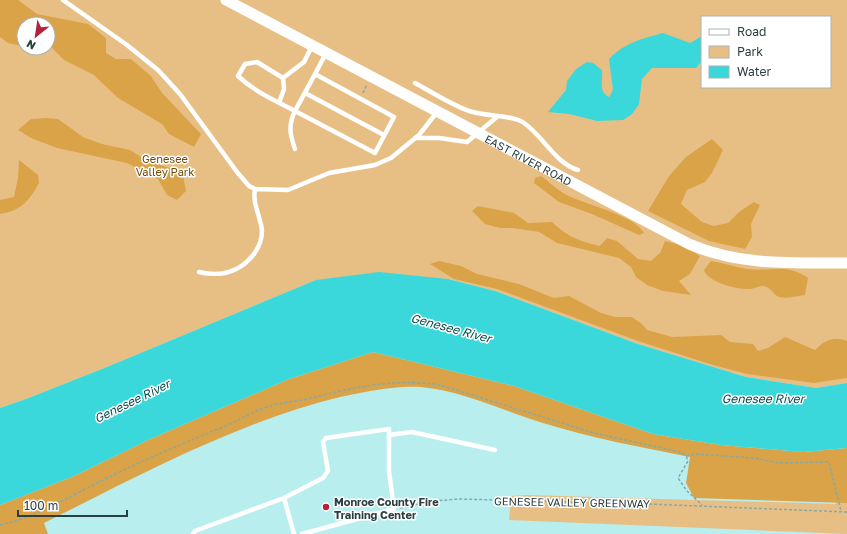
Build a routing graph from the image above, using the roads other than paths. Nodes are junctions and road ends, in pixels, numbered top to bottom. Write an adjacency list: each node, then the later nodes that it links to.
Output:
1 (63, 0): 18 (lane)
2 (226, 0): 3 (street, EAST RIVER ROAD)
3 (312, 46): 4 (street, EAST RIVER ROAD); 6 (lane)
4 (326, 53): 5 (lane); 11 (street, EAST RIVER ROAD)
5 (314, 74): 8 (lane); 14 (lane)
6 (283, 78): 9 (lane); 9 (lane)
7 (416, 83): 12 (lane)
8 (305, 93): 10 (lane); 14 (lane)
9 (279, 103): 10 (lane)
10 (295, 111): 14 (lane); 16 (lane)
11 (437, 112): 13 (street, EAST RIVER ROAD); 15 (lane)
12 (498, 116): 13 (lane); 17 (lane)
13 (478, 134): 15 (lane); 19 (street, EAST RIVER ROAD)
14 (384, 135)
15 (415, 138): 18 (lane)
16 (295, 149)
17 (578, 170)
18 (254, 189): 20 (lane)
19 (847, 263)
20 (199, 272)
21 (389, 435): 22 (lane); 23 (lane); 26 (lane)
22 (495, 450)
23 (284, 498): 24 (lane); 25 (lane)
24 (193, 534)
25 (294, 534)
26 (302, 534)

